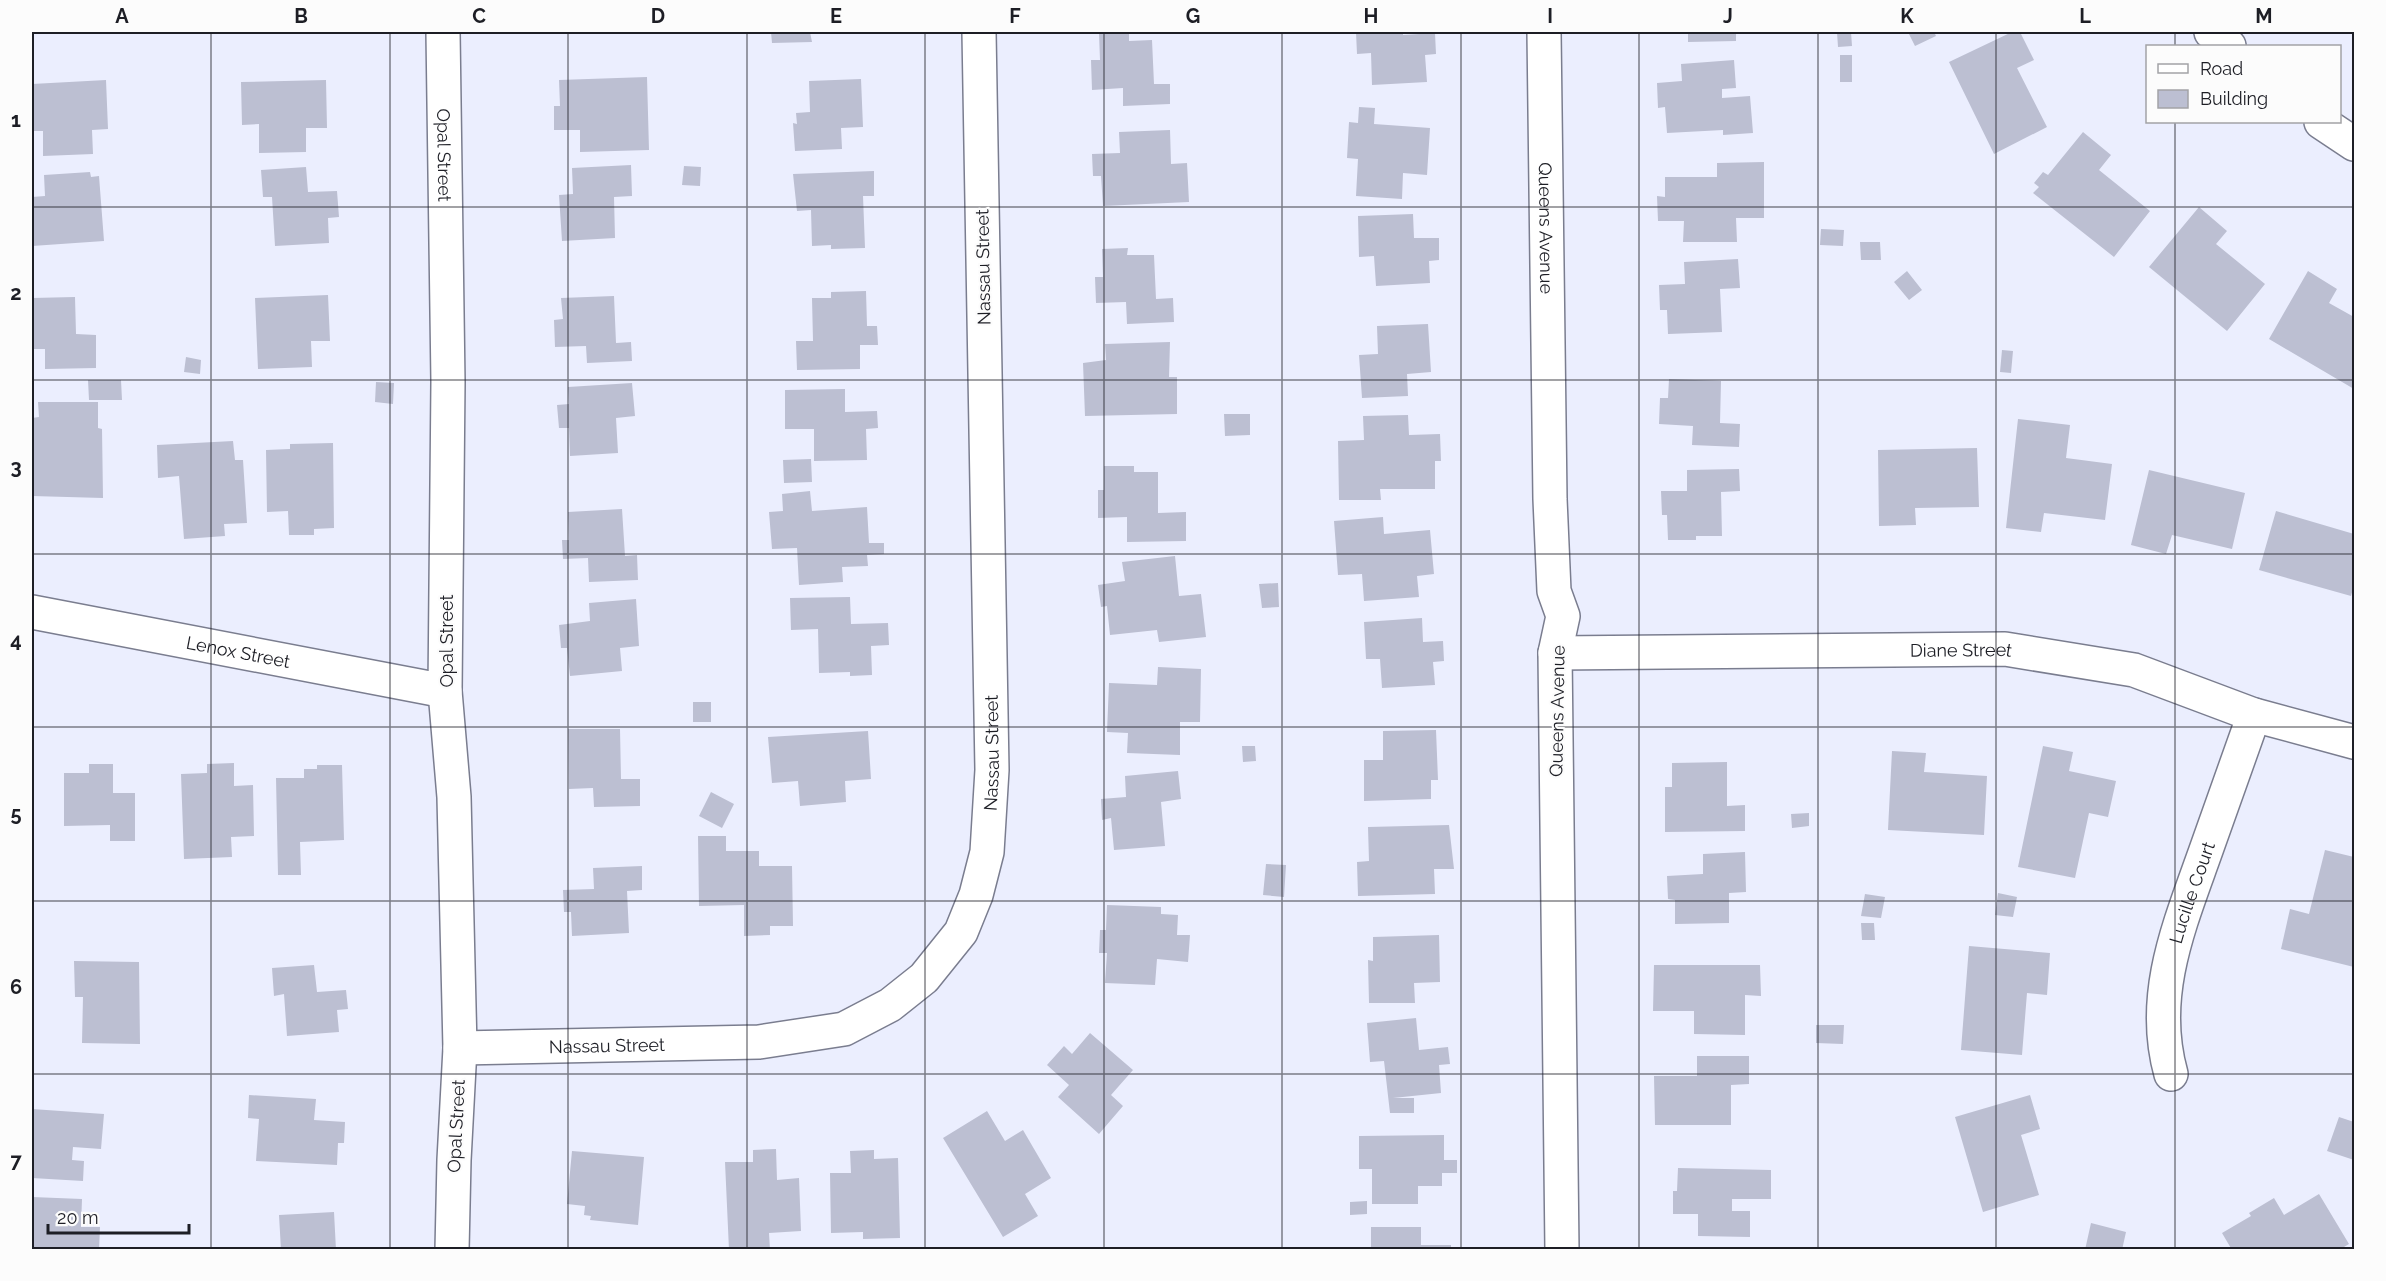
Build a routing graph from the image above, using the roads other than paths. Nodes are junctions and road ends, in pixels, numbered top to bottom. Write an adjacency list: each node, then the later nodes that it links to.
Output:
1 (443, 32): 10 (street, Opal Street)
2 (979, 32): 13 (street, Nassau Street)
3 (1544, 32): 9 (street, Queens Avenue)
4 (2211, 32): 5 (street)
5 (2228, 45)
6 (2323, 123): 7 (street)
7 (2355, 144)
8 (32, 612): 10 (street, Lenox Street)
9 (1555, 653): 11 (street, Diane Street); 16 (street, Queens Avenue)
10 (445, 691): 13 (street, Opal Street)
11 (2254, 715): 12 (street, Diane Street); 14 (street, Lucille Court)
12 (2355, 742)
13 (460, 1048): 15 (street, Opal Street)
14 (2171, 1074)
15 (452, 1250)
16 (1562, 1250)

